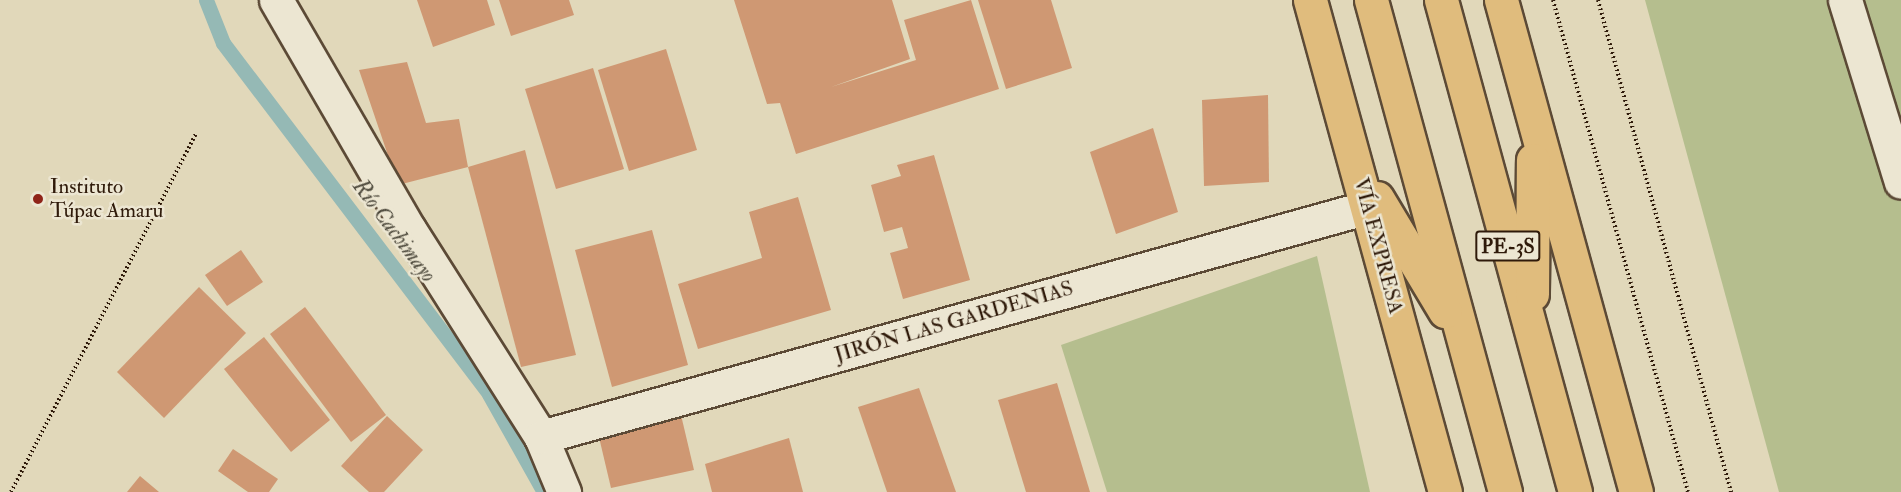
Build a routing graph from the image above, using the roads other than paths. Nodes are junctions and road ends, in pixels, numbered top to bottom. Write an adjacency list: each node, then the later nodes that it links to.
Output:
1 (276, 0): 13 (street)
2 (1310, 0): 8 (main road, VÍA EXPRESA)
3 (1371, 0): 12 (main road, PE-3S)
4 (1441, 0): 11 (main road, PE-3S)
5 (1501, 0): 7 (main road, PE-3S)
6 (1845, 0): 9 (street)
7 (1533, 119): 11 (main road); 18 (main road, PE-3S)
8 (1354, 161): 10 (main road, VÍA EXPRESA); 12 (main road)
9 (1901, 182)
10 (1368, 207): 13 (street, JIRÓN LAS GARDENIAS); 15 (main road, VÍA EXPRESA)
11 (1532, 335): 17 (main road, PE-3S)
12 (1465, 345): 16 (main road, PE-3S)
13 (541, 437): 14 (street)
14 (564, 492)
15 (1445, 492)
16 (1505, 492)
17 (1575, 492)
18 (1636, 492)

